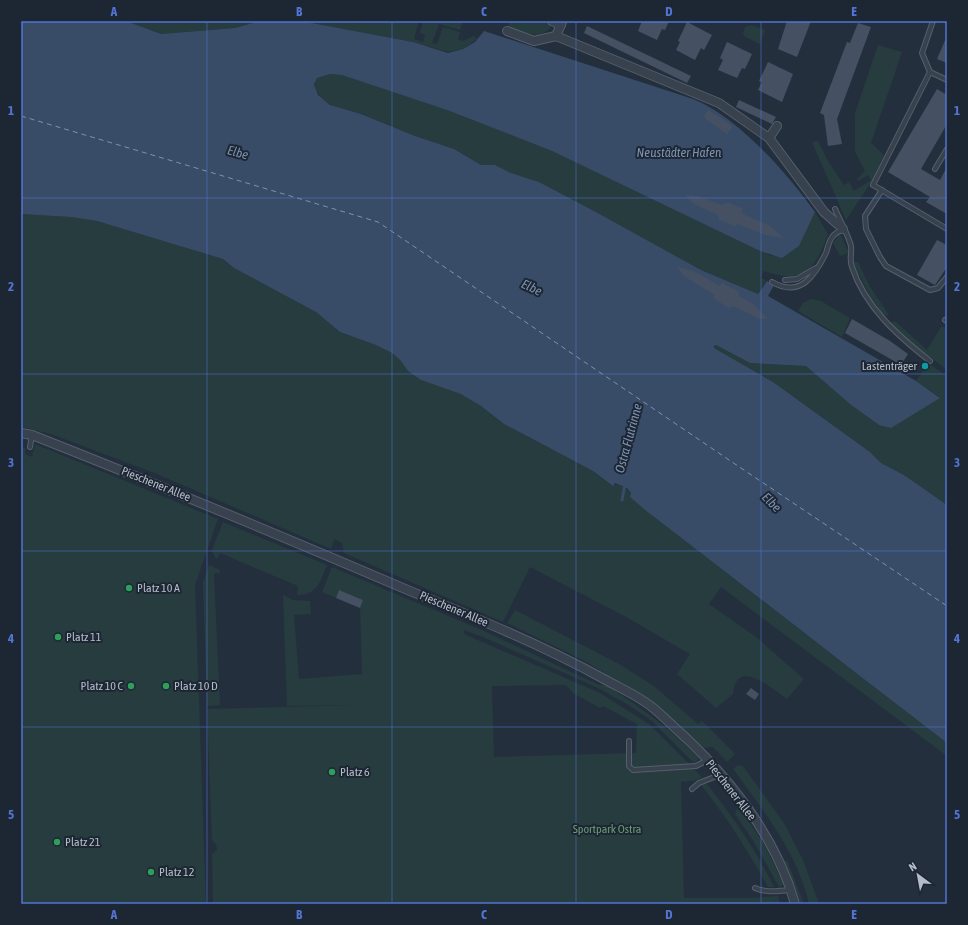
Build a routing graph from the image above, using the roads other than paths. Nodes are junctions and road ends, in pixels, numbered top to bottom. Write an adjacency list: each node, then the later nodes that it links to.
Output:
1 (552, 21): 3 (street)
2 (934, 21): 6 (lane)
3 (561, 24): 5 (street)
4 (507, 31): 5 (street)
5 (556, 36): 9 (street)
6 (930, 72): 7 (lane); 12 (lane)
7 (947, 80)
8 (777, 126): 9 (street)
9 (768, 138): 14 (street)
10 (947, 149): 11 (lane)
11 (935, 169)
12 (882, 190): 15 (lane); 18 (lane)
13 (835, 209): 14 (lane)
14 (843, 229): 16 (lane); 20 (lane)
15 (947, 229)
16 (818, 267): 17 (lane); 19 (lane)
17 (785, 280)
18 (946, 280)
19 (772, 282)
20 (930, 361)
21 (21, 433): 22 (street, Pieschener Allee)
22 (32, 435): 23 (lane); 25 (street, Pieschener Allee)
23 (30, 447)
24 (629, 741): 25 (lane)
25 (708, 760): 26 (street, Pieschener Allee)
26 (722, 774): 27 (lane); 29 (street, Pieschener Allee)
27 (692, 789)
28 (755, 888): 29 (lane)
29 (791, 890): 30 (street, Pieschener Allee)
30 (795, 904)

